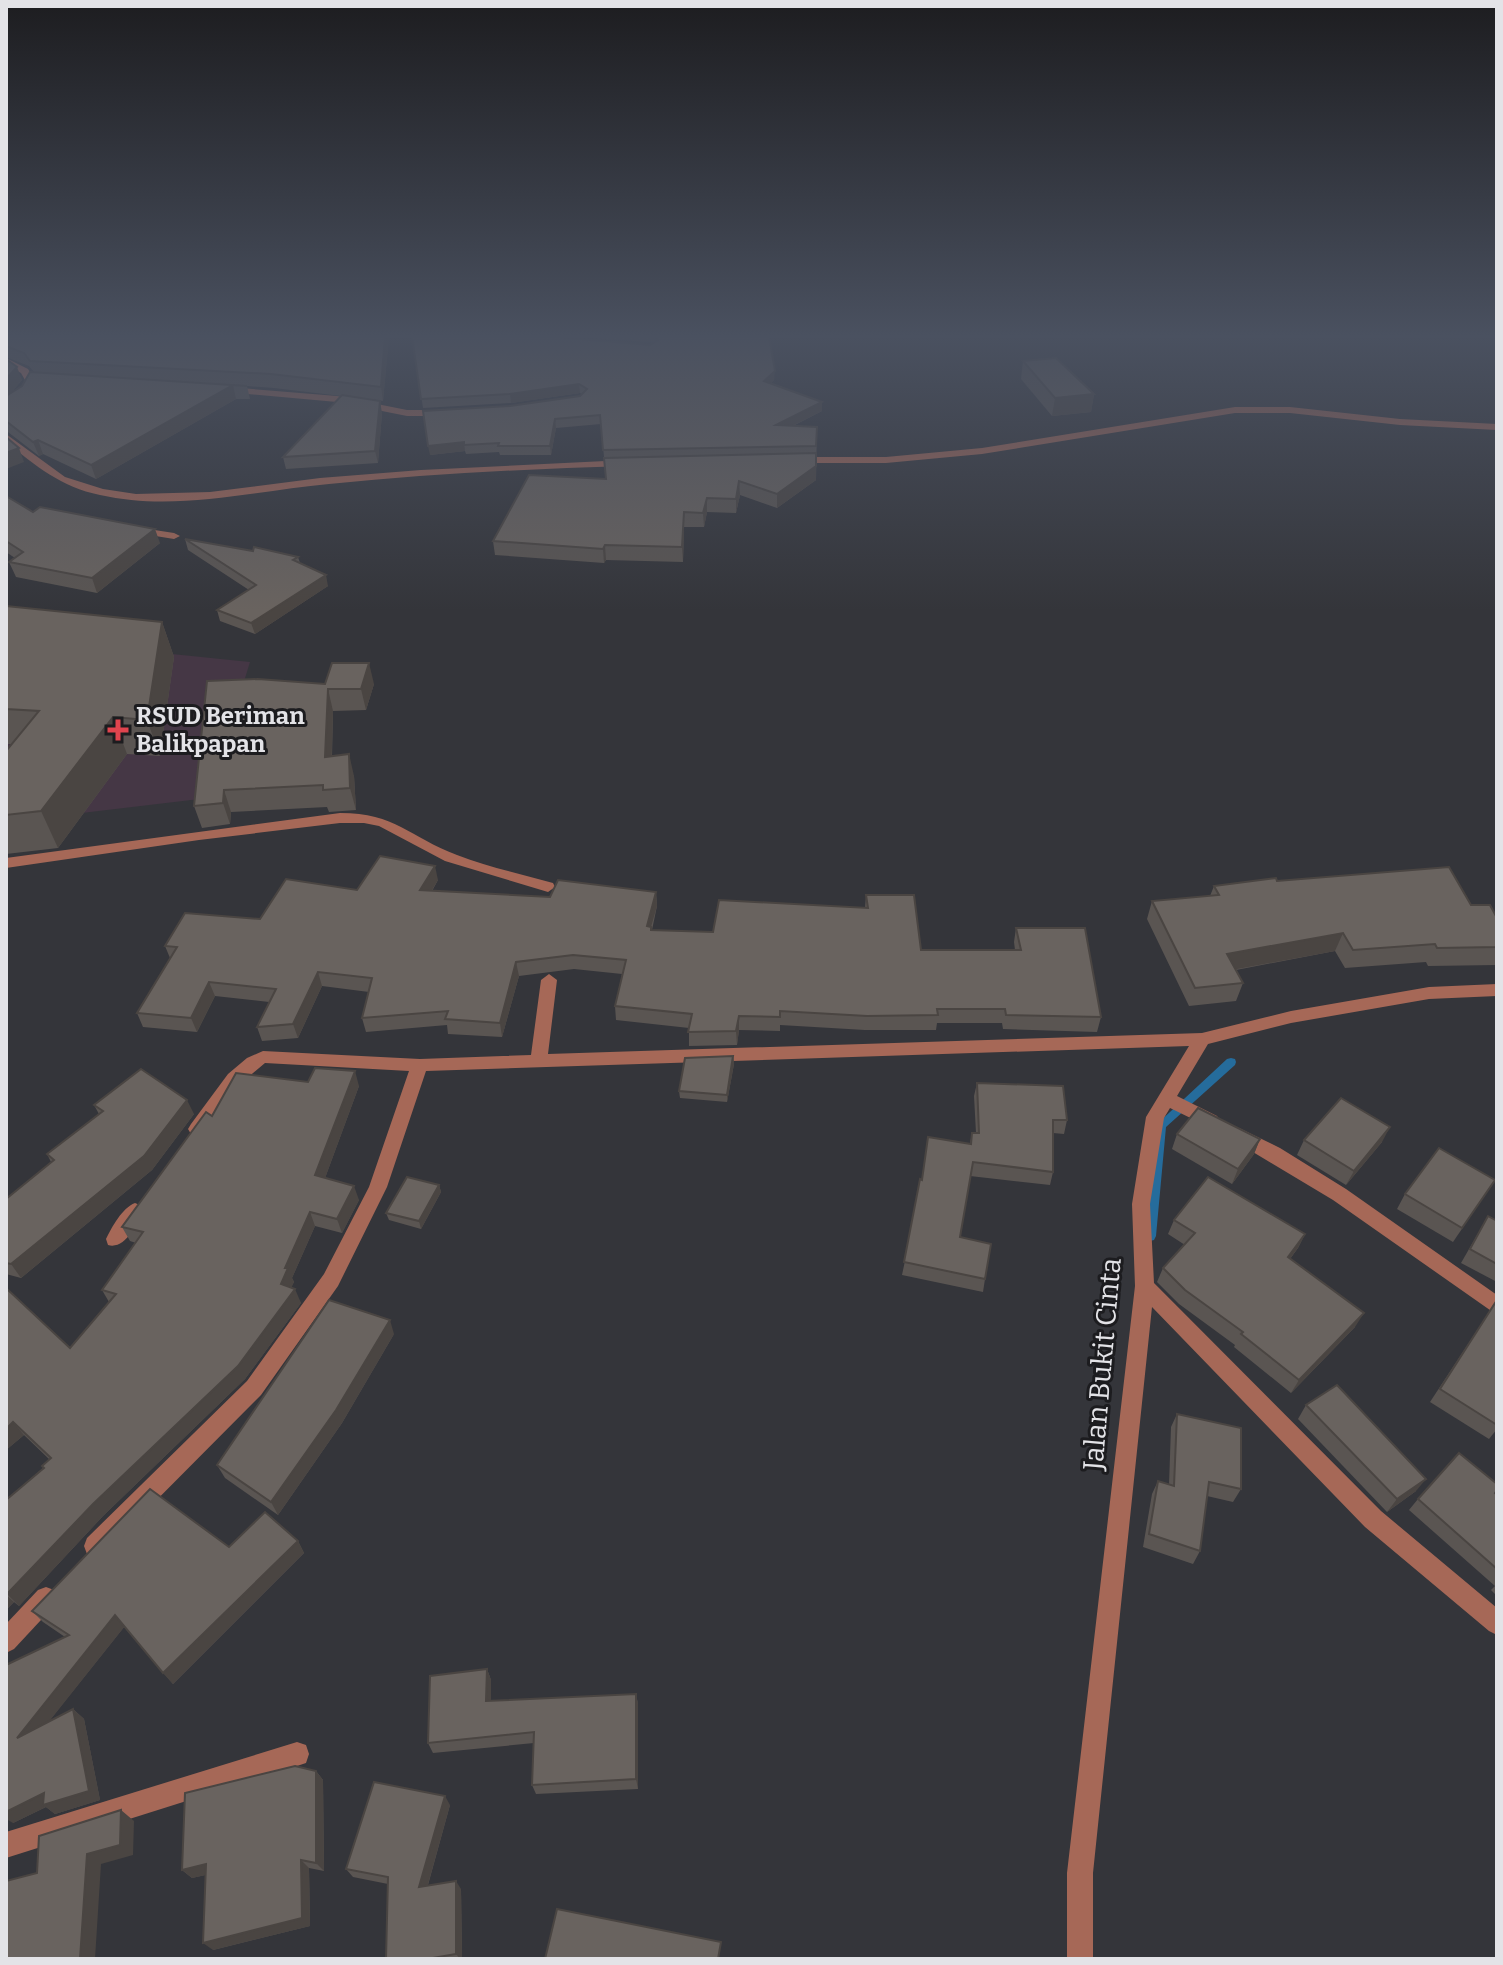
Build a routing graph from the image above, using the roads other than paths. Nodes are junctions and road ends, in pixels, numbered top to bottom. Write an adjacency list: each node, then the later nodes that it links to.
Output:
1 (1126, 428): 3 (street)
2 (6, 437): 4 (street)
3 (778, 460)
4 (646, 463)
5 (127, 528): 6 (street)
6 (174, 536)
7 (6, 863): 8 (street)
8 (548, 887)
9 (549, 980): 12 (street)
10 (1497, 990): 11 (street)
11 (1202, 1039): 12 (street); 14 (street, Jalan Bukit Cinta)
12 (539, 1062): 13 (street)
13 (420, 1065): 15 (street); 20 (street)
14 (1166, 1098): 18 (street, Jalan Bukit Cinta); 19 (street)
15 (187, 1143)
16 (151, 1191): 17 (street)
17 (115, 1239)
18 (1145, 1286): 22 (street); 26 (street, Jalan Bukit Cinta)
19 (1497, 1306)
20 (81, 1561)
21 (60, 1584): 23 (street)
22 (1497, 1623)
23 (6, 1641)
24 (297, 1754): 25 (street)
25 (6, 1845)
26 (1080, 1959)

